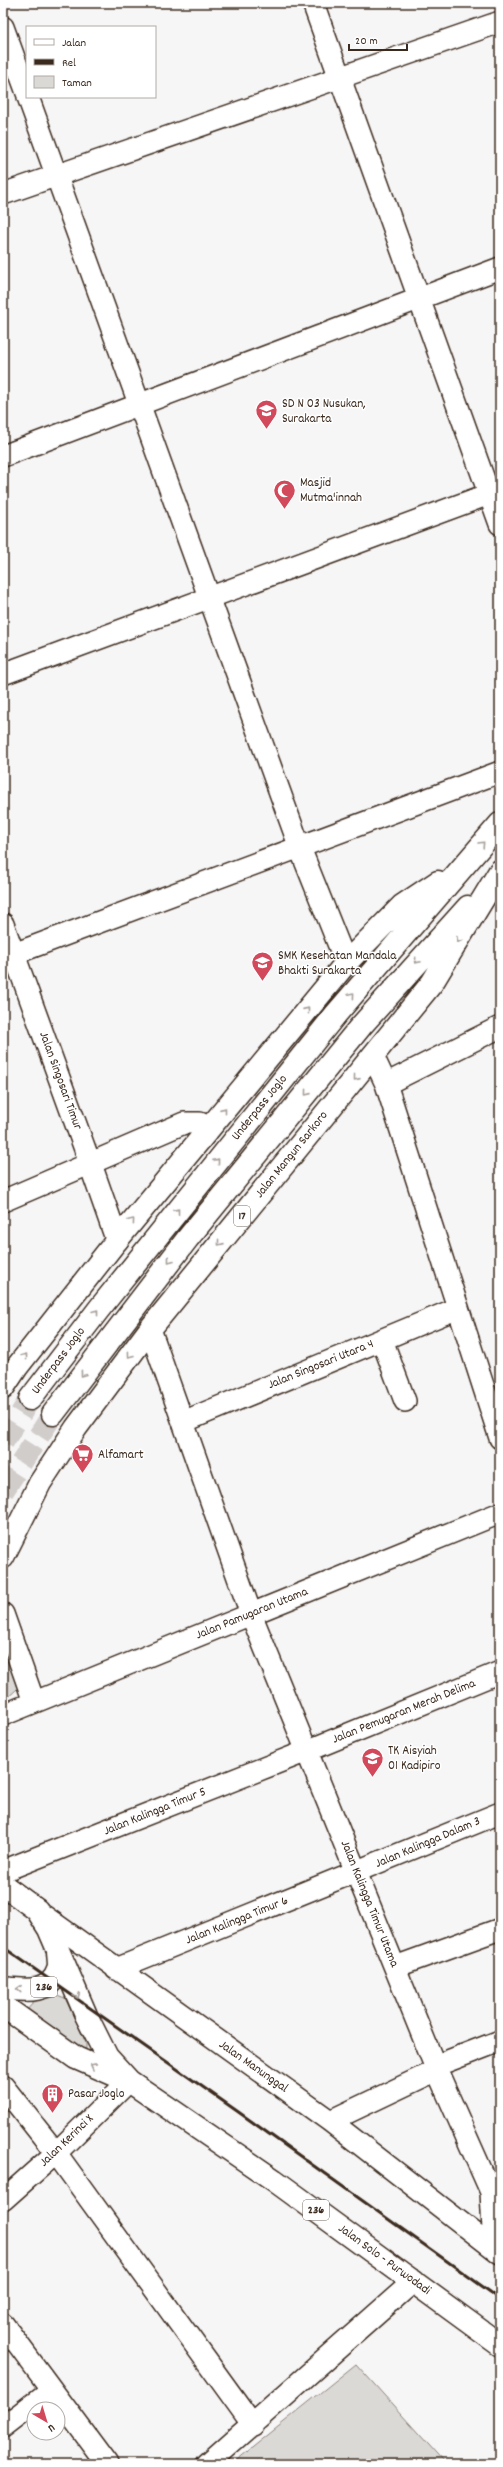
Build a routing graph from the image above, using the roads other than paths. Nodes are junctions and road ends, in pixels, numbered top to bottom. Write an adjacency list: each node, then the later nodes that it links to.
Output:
1 (314, 3): 4 (street)
2 (500, 22): 4 (street)
3 (3, 26): 5 (street)
4 (340, 78): 7 (street); 10 (street)
5 (26, 90)
6 (28, 98): 7 (street)
7 (57, 176): 8 (street); 11 (street)
8 (3, 194)
9 (500, 268): 10 (street)
10 (419, 298): 11 (street); 13 (street)
11 (140, 404): 12 (street); 15 (street)
12 (3, 456)
13 (494, 492): 14 (street); 15 (street)
14 (500, 524)
15 (209, 598): 16 (street); 19 (street)
16 (3, 674)
17 (500, 772): 19 (street)
18 (500, 824): 20 (main road, Underpass Joglo, one-way to 18)
19 (300, 848): 23 (street); 24 (street)
20 (463, 864): 24 (main road); 36 (main road, Underpass Joglo, one-way to 20)
21 (496, 876): 26 (main road, Jalan Mangun Sarkoro / 17, one-way to 26); 38 (main road, Underpass Joglo, one-way to 38)
22 (3, 924): 23 (street, Jalan Singosari Timur)
23 (8, 956): 29 (street, Jalan Singosari Timur)
24 (346, 963): 28 (main road, one-way to 24)
25 (498, 1028): 27 (street)
26 (373, 1056): 27 (street); 33 (main road, Jalan Mangun Sarkoro / 17, one-way to 33)
27 (386, 1084): 32 (street)
28 (209, 1128): 29 (street); 31 (main road, one-way to 28)
29 (90, 1163): 30 (street); 31 (main road, Jalan Singosari Timur)
30 (3, 1201)
31 (117, 1240): 35 (main road, one-way to 31)
32 (458, 1308): 34 (street, Jalan Singosari Utara 4); 40 (street)
33 (150, 1329): 39 (street, Jalan Kalingga Timur Utama); 42 (main road, Jalan Mangun Sarkoro / 17, one-way to 42)
34 (382, 1340): 37 (street); 39 (street, Jalan Singosari Utara 4)
35 (3, 1388)
36 (30, 1399)
37 (405, 1402)
38 (53, 1414)
39 (183, 1422): 44 (street, Jalan Kalingga Timur Utama)
40 (500, 1438)
41 (500, 1513): 44 (street, Jalan Pamugaran Utama)
42 (3, 1557)
43 (3, 1614): 46 (street)
44 (251, 1614): 46 (street, Jalan Pamugaran Utama); 48 (street, Jalan Kalingga Timur Utama)
45 (500, 1672): 48 (street, Jalan Pemugaran Merah Delima)
46 (34, 1702): 47 (street, Jalan Pamugaran Utama)
47 (3, 1715)
48 (307, 1751): 50 (street, Jalan Kalingga Timur 5); 51 (street, Jalan Kalingga Timur Utama)
49 (500, 1813): 51 (street, Jalan Kalingga Dalam 3)
50 (3, 1871)
51 (357, 1873): 56 (street, Jalan Kalingga Timur Utama); 57 (street, Jalan Kalingga Timur 6)
52 (3, 1885): 53 (main road, Jalan Manunggal)
53 (37, 1910): 55 (main road, Jalan Solo - Purwodadi / 236); 57 (street, Jalan Manunggal)
54 (500, 1928): 56 (street)
55 (58, 1951): 58 (main road, Jalan Solo - Purwodadi / 236, one-way to 58); 62 (main road, Jalan Solo - Purwodadi / 236, one-way to 62)
56 (395, 1967): 61 (street, Jalan Kalingga Timur Utama)
57 (116, 1969): 64 (street, Jalan Manunggal)
58 (3, 1988)
59 (3, 2006): 62 (main road, Jalan Solo - Purwodadi / 236, one-way to 59)
60 (500, 2041): 61 (street)
61 (436, 2068): 64 (street); 66 (street, Jalan Kalingga Timur Utama)
62 (129, 2081): 65 (street, Jalan Kerinci X); 69 (main road, Jalan Solo - Purwodadi / 236)
63 (3, 2086): 65 (street)
64 (330, 2121): 68 (street, Jalan Manunggal)
65 (56, 2153): 67 (street, Jalan Kerinci X); 73 (street)
66 (495, 2190): 68 (street)
67 (3, 2200)
68 (497, 2250)
69 (414, 2281): 71 (main road, Jalan Solo - Purwodadi / 236); 73 (street)
70 (3, 2324): 72 (street)
71 (500, 2345)
72 (51, 2390): 74 (street); 75 (street)
73 (253, 2425): 76 (street)
74 (3, 2427)
75 (107, 2464)
76 (207, 2464)

